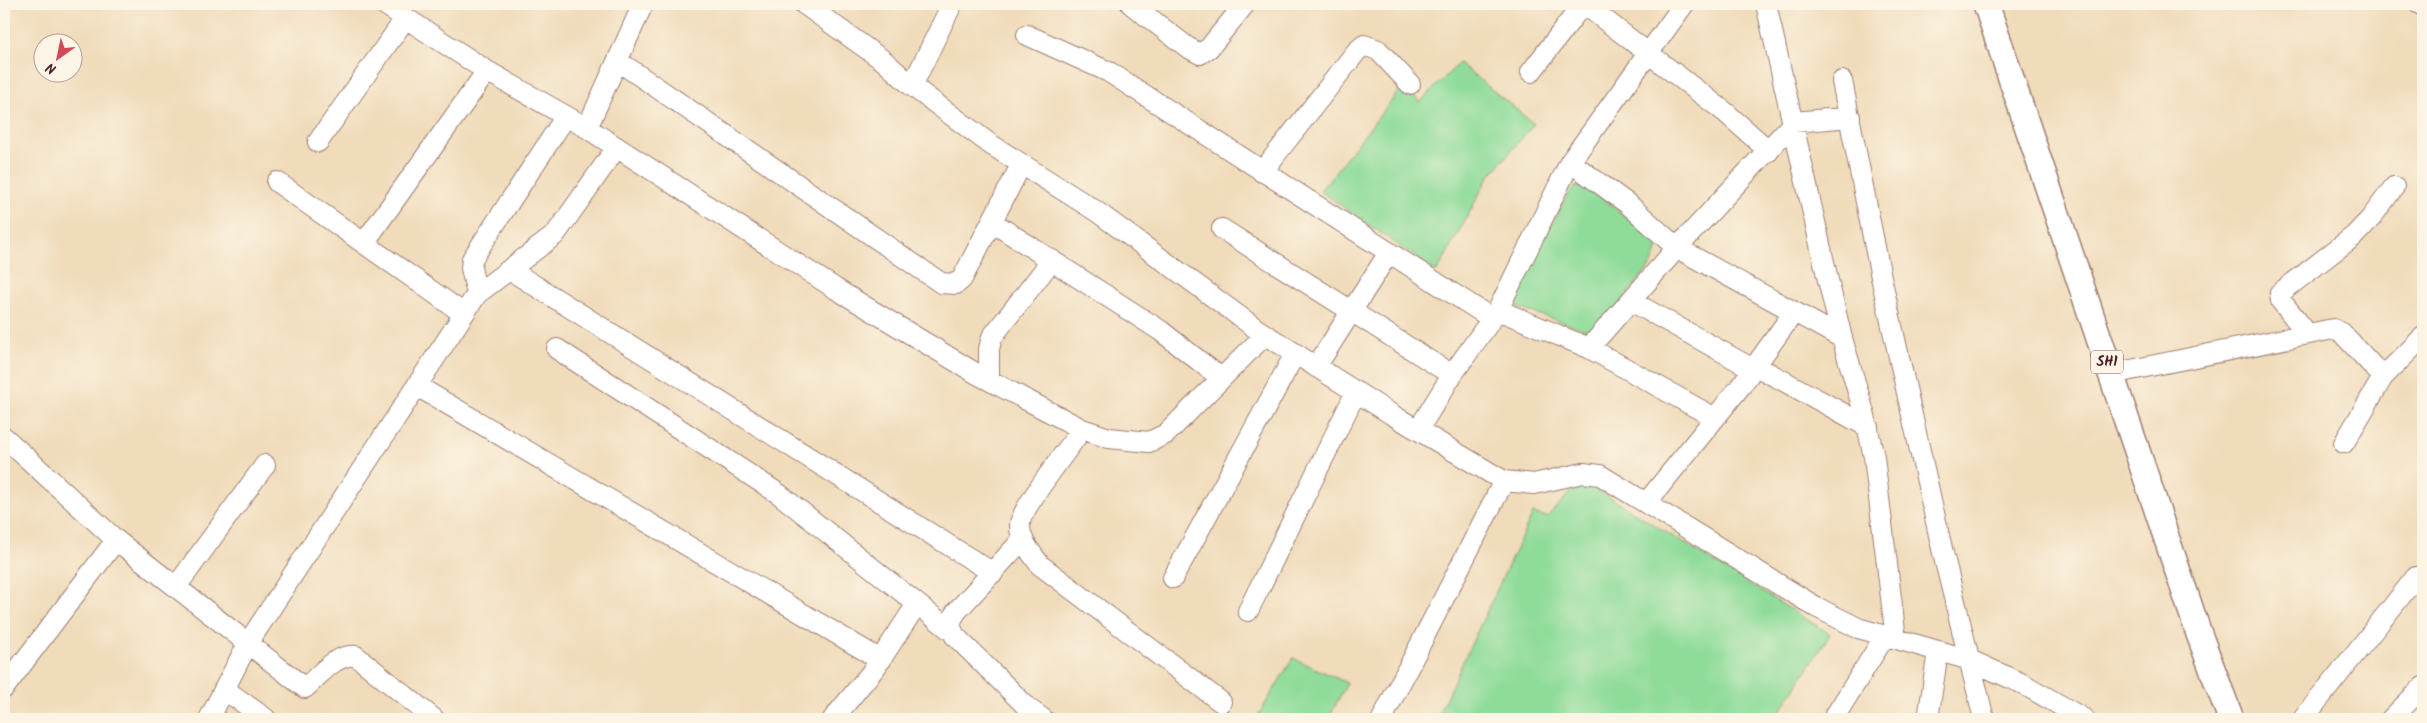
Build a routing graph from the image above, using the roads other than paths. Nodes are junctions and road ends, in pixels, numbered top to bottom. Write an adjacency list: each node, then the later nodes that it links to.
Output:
1 (384, 4): 13 (street)
2 (644, 4): 16 (street)
3 (804, 4): 21 (street)
4 (952, 4): 21 (street)
5 (1131, 4): 6 (street)
6 (1245, 4)
7 (1584, 4): 15 (street); 18 (street)
8 (1684, 4): 15 (street)
9 (1766, 4): 24 (street)
10 (1986, 4): 56 (main road, SH1)
11 (2420, 4): 12 (street)
12 (2423, 6)
13 (405, 19): 17 (street); 26 (street)
14 (1027, 35): 31 (street)
15 (1650, 53): 28 (street); 29 (street)
16 (618, 61): 25 (street); 34 (street)
17 (487, 71): 22 (street); 36 (street)
18 (1531, 72)
19 (1842, 81): 23 (street)
20 (1410, 84): 31 (street)
21 (912, 86): 30 (street)
22 (566, 116): 25 (street); 41 (street)
23 (1850, 117): 24 (street); 85 (street)
24 (1794, 122): 28 (street); 50 (street)
25 (587, 128): 27 (street)
26 (318, 142)
27 (617, 147): 40 (street); 60 (street)
28 (1769, 151): 37 (street)
29 (1570, 162): 37 (street); 46 (street)
30 (1021, 165): 34 (street); 48 (street)
31 (1262, 172): 38 (street)
32 (277, 182): 36 (street)
33 (2394, 187): 47 (street)
34 (992, 222): 39 (street)
35 (1222, 228): 43 (street)
36 (364, 243): 45 (street)
37 (1677, 248): 42 (street); 44 (street)
38 (1388, 254): 43 (street); 46 (street)
39 (1052, 260): 59 (street); 60 (street)
40 (510, 270): 41 (street); 74 (street)
41 (477, 294): 45 (street)
42 (1631, 301): 51 (street); 55 (street)
43 (1352, 312): 54 (street); 57 (street)
44 (1794, 312): 50 (street); 55 (street)
45 (464, 314): 61 (street)
46 (1494, 314): 51 (street); 57 (street)
47 (2306, 332): 56 (street); 58 (street)
48 (1265, 334): 53 (street); 59 (street)
49 (2423, 337): 58 (street)
50 (1842, 338): 64 (street)
51 (1589, 348): 63 (street)
52 (557, 349): 78 (street)
53 (1295, 354): 54 (street); 76 (street)
54 (1316, 367): 62 (street)
55 (1754, 367): 63 (street); 64 (street)
56 (2110, 374): 100 (main road, SH1)
57 (1452, 375): 66 (street)
58 (2382, 377): 68 (street)
59 (1221, 378): 65 (street)
60 (989, 380): 65 (street)
61 (417, 386): 82 (street); 84 (street)
62 (1356, 392): 66 (street); 79 (street)
63 (1715, 418): 71 (street)
64 (1868, 427): 81 (street)
65 (1082, 429): 73 (street)
66 (1418, 430): 70 (street)
67 (4, 437): 72 (street)
68 (2344, 443)
69 (264, 464): 77 (street)
70 (1504, 481): 71 (street); 95 (street)
71 (1647, 502): 81 (street)
72 (116, 540): 77 (street); 87 (street)
73 (1022, 540): 74 (street); 89 (street)
74 (993, 573): 80 (street)
75 (2416, 577): 101 (street)
76 (1173, 578)
77 (176, 587): 82 (street)
78 (917, 604): 80 (street); 84 (street)
79 (1248, 611)
80 (950, 630): 94 (street)
81 (1890, 638): 83 (street); 96 (street)
82 (248, 644): 88 (street); 92 (street)
83 (1938, 651): 85 (street); 97 (street)
84 (881, 660): 93 (street)
85 (1970, 660): 98 (street); 99 (street)
86 (2423, 687): 102 (street)
87 (4, 688)
88 (224, 689): 90 (street); 91 (street)
89 (1221, 702)
90 (208, 719)
91 (266, 719)
92 (434, 719)
93 (833, 719)
94 (1043, 719)
95 (1382, 719)
96 (1833, 719)
97 (1928, 719)
98 (1984, 719)
99 (2084, 719)
100 (2231, 719)
101 (2303, 719)
102 (2390, 719)

